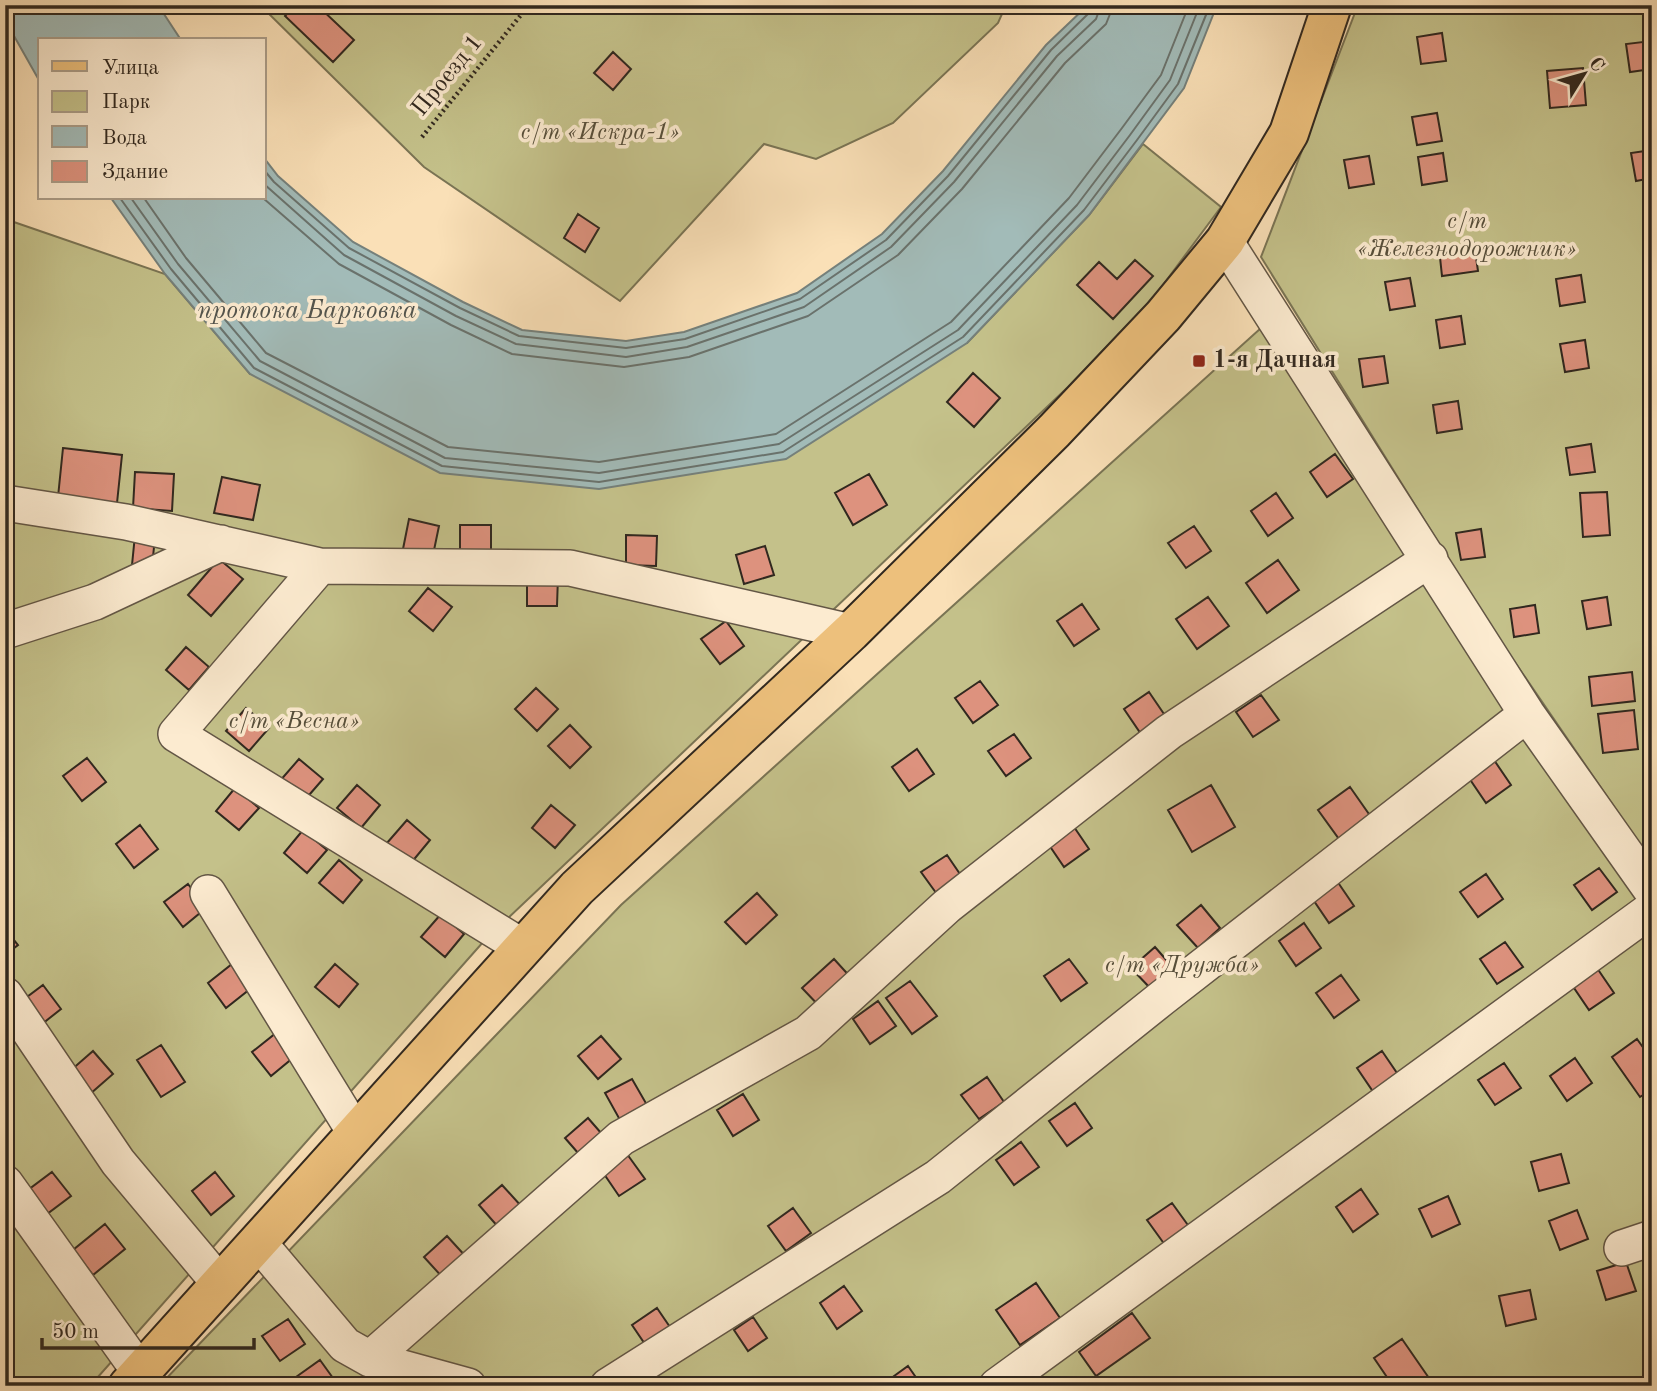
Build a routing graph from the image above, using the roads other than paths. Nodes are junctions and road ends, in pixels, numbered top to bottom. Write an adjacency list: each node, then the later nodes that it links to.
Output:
1 (1332, 5): 2 (main road)
2 (1224, 241): 5 (street); 8 (main road)
3 (5, 503): 4 (street)
4 (220, 543): 6 (street); 7 (street)
5 (1430, 559): 9 (street); 19 (street)
6 (320, 566): 8 (street); 13 (street)
7 (5, 631)
8 (851, 632): 13 (main road)
9 (1527, 714): 10 (street); 22 (street)
10 (1652, 891)
11 (208, 893): 15 (street)
12 (1652, 909): 23 (street)
13 (524, 948): 15 (main road)
14 (5, 995): 18 (street)
15 (356, 1134): 17 (main road)
16 (5, 1183): 20 (street)
17 (259, 1243): 18 (main road); 19 (street)
18 (221, 1285): 20 (main road)
19 (370, 1359): 21 (street)
20 (134, 1379)
21 (468, 1386)
22 (608, 1386)
23 (997, 1386)

